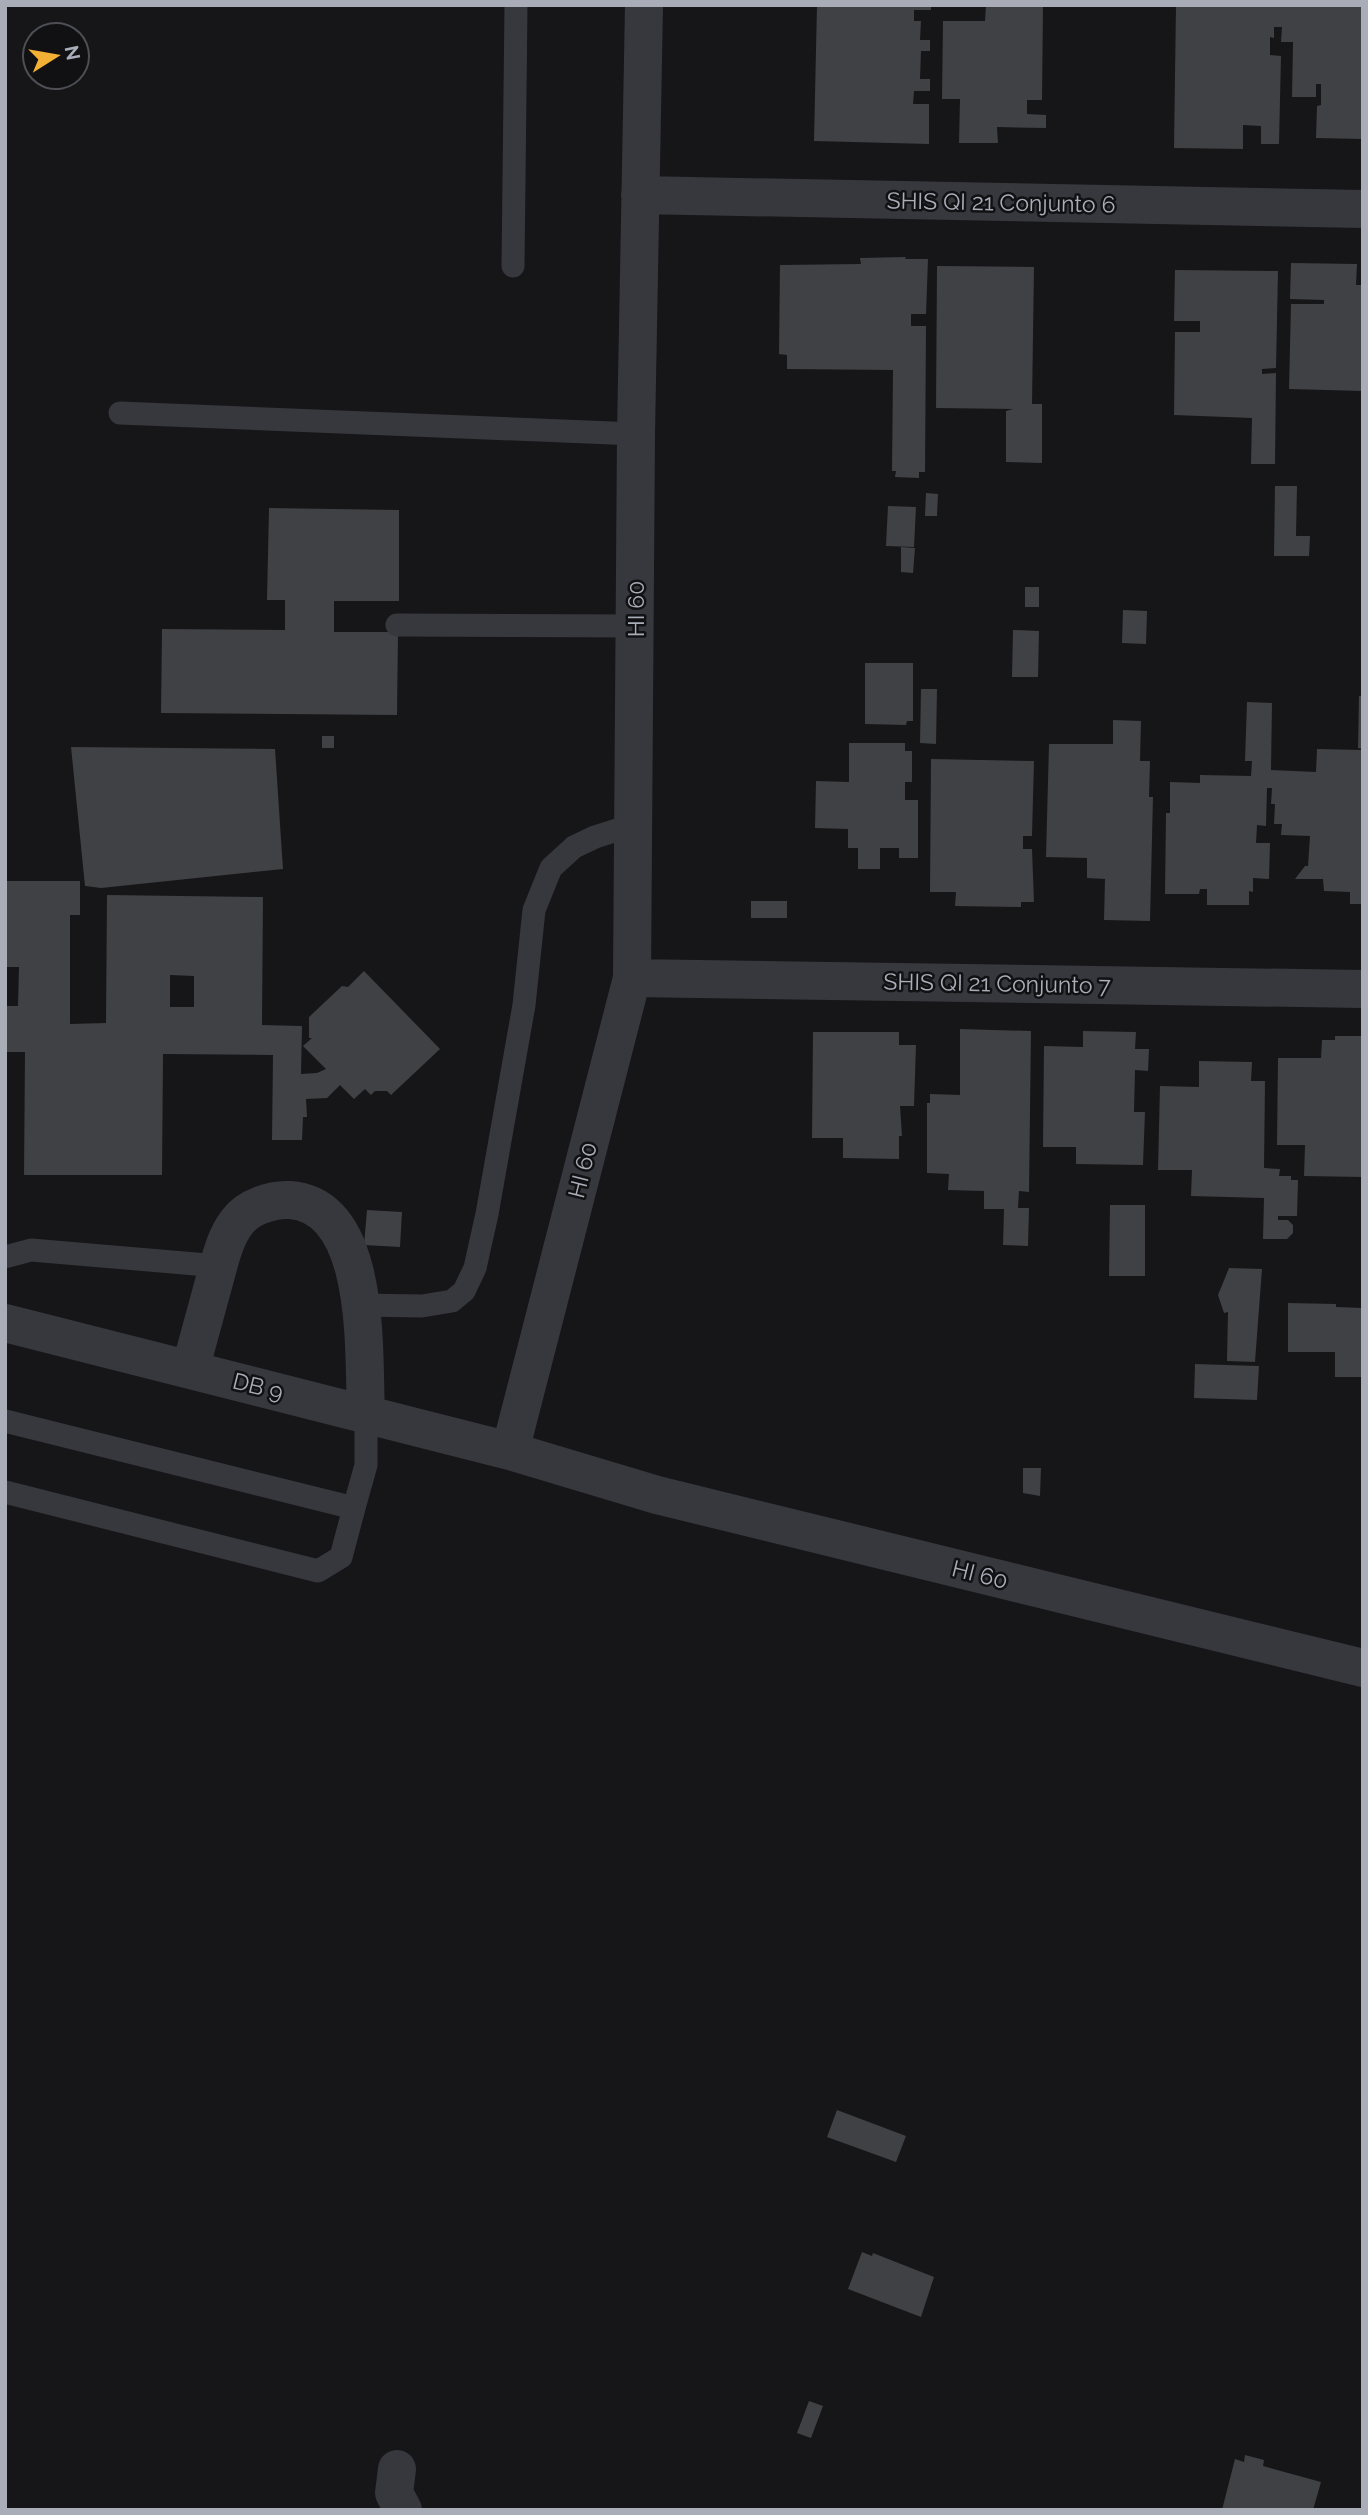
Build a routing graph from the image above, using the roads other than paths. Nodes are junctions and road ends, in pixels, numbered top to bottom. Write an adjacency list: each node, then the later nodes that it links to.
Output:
1 (516, 5): 5 (lane)
2 (644, 5): 3 (street, HI 60)
3 (640, 195): 4 (street, SHIS QI 21 Conjunto 6); 7 (street, HI 60)
4 (1363, 209)
5 (513, 265)
6 (120, 413): 7 (lane)
7 (636, 434): 9 (street, HI 60)
8 (397, 625): 9 (lane)
9 (635, 626): 10 (street, HI 60)
10 (633, 825): 11 (street, HI 60); 15 (lane)
11 (632, 978): 12 (street, SHIS QI 21 Conjunto 7); 20 (street, HI 60)
12 (1363, 989)
13 (5, 1257): 14 (lane)
14 (219, 1266): 15 (street); 17 (street)
15 (360, 1304): 18 (street)
16 (5, 1323): 17 (street, DB 9)
17 (190, 1370): 18 (street, DB 9)
18 (366, 1414): 20 (street, DB 9); 22 (lane)
19 (5, 1421): 22 (lane)
20 (510, 1451): 23 (street, HI 60)
21 (5, 1492): 22 (lane)
22 (354, 1508)
23 (1363, 1668)
24 (397, 2469): 25 (street)
25 (403, 2510)

